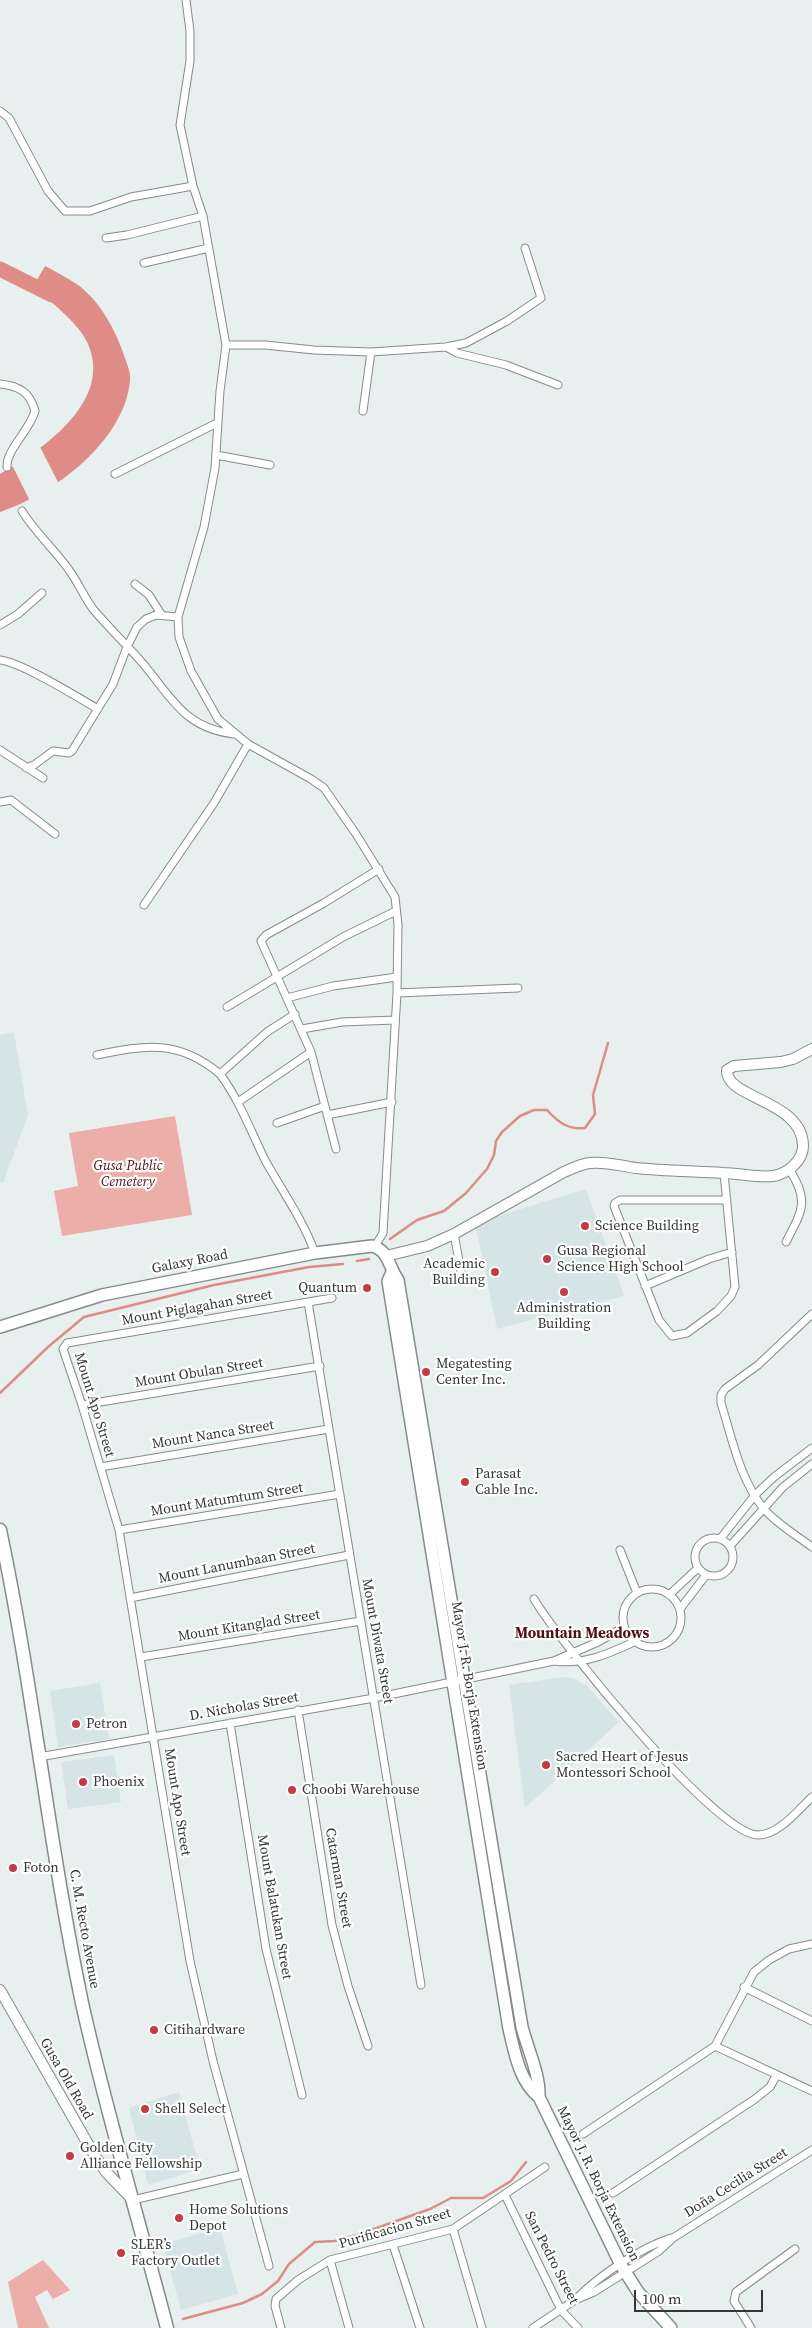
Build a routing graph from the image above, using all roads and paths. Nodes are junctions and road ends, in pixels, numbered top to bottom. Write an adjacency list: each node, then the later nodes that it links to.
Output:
1 (186, 0): 3 (street)
2 (0, 111): 3 (street)
3 (193, 186): 4 (street)
4 (203, 216): 5 (street); 6 (street)
5 (106, 238)
6 (209, 248): 8 (street); 9 (street)
7 (525, 248): 10 (street)
8 (144, 263)
9 (226, 345): 11 (street); 15 (street)
10 (446, 347): 11 (street); 13 (street)
11 (370, 352): 14 (street)
12 (0, 384): 18 (street)
13 (558, 385)
14 (363, 411)
15 (218, 423): 16 (street); 19 (street)
16 (216, 455): 17 (street); 24 (street)
17 (270, 465)
18 (7, 467)
19 (115, 474)
20 (22, 511): 26 (street)
21 (134, 584): 23 (street)
22 (42, 593): 25 (street)
23 (161, 614): 24 (street); 26 (street)
24 (178, 617): 29 (street)
25 (0, 625)
26 (127, 646): 28 (street); 29 (street)
27 (0, 660): 28 (street)
28 (98, 708): 32 (street)
29 (234, 734): 30 (street)
30 (248, 744): 36 (street); 37 (street)
31 (0, 750): 32 (street)
32 (26, 768): 33 (street)
33 (43, 778)
34 (0, 802): 35 (street)
35 (55, 834)
36 (379, 869): 38 (street); 40 (street)
37 (144, 904)
38 (396, 911): 39 (street); 40 (street)
39 (397, 977): 42 (street); 43 (street)
40 (278, 978): 43 (street); 44 (street)
41 (518, 988): 42 (street)
42 (397, 993): 46 (street)
43 (287, 998): 45 (street)
44 (228, 1007)
45 (295, 1014): 47 (street); 51 (street)
46 (395, 1020): 47 (street); 53 (street)
47 (302, 1029): 49 (street)
48 (812, 1049): 58 (main road)
49 (311, 1052): 52 (street); 54 (street)
50 (97, 1054): 51 (street)
51 (220, 1074): 52 (street)
52 (238, 1102): 65 (street)
53 (392, 1102): 55 (street); 63 (street)
54 (325, 1106): 55 (street); 56 (street)
55 (327, 1115): 57 (street)
56 (277, 1123)
57 (336, 1149)
58 (789, 1169): 59 (main road); 62 (street)
59 (724, 1173): 60 (street); 61 (main road)
60 (727, 1200): 64 (street); 68 (street)
61 (454, 1234): 66 (main road); 67 (street)
62 (786, 1242)
63 (375, 1246): 65 (main road, Galaxy Road); 66 (main road)
64 (732, 1252): 68 (street); 68 (street)
65 (315, 1253): 72 (main road, Galaxy Road)
66 (386, 1256): 104 (main road, Mayor J. R. Borja Extension)
67 (462, 1277)
68 (646, 1286)
69 (332, 1298): 70 (street, Mount Piglagahan Street)
70 (308, 1302): 73 (street, Mount Piglagahan Street); 74 (street, Mount Diwata Street)
71 (812, 1314): 81 (street)
72 (0, 1327)
73 (67, 1343): 75 (street, Mount Apo Street)
74 (320, 1366): 75 (street, Mount Obulan Street); 76 (street, Mount Diwata Street)
75 (82, 1405): 79 (street, Mount Apo Street)
76 (329, 1429): 79 (street, Mount Nanca Street); 80 (street, Mount Diwata Street)
77 (812, 1448): 81 (street)
78 (812, 1464): 82 (street)
79 (100, 1467): 84 (street, Mount Apo Street)
80 (340, 1494): 84 (street, Mount Matumtum Street); 89 (street, Mount Diwata Street)
81 (755, 1495): 82 (street); 85 (street)
82 (763, 1507): 86 (street); 87 (street)
83 (0, 1530): 109 (highway, C. M. Recto Avenue)
84 (118, 1530): 94 (street, Mount Apo Street)
85 (720, 1539): 86 (street); 90 (street)
86 (730, 1546): 91 (street)
87 (812, 1547)
88 (620, 1550): 92 (street)
89 (349, 1555): 94 (street, Mount Lanumbaan Street); 97 (street, Mount Diwata Street)
90 (698, 1568): 91 (street); 93 (street)
91 (706, 1575): 96 (street)
92 (637, 1593): 93 (street); 98 (street)
93 (669, 1595): 96 (street)
94 (130, 1598): 101 (street, Mount Apo Street)
95 (534, 1599): 100 (street)
96 (680, 1609): 99 (street)
97 (361, 1620): 101 (street, Mount Kitanglad Street); 105 (street, Mount Diwata Street)
98 (624, 1627): 99 (street); 100 (street)
99 (634, 1642): 103 (street)
100 (573, 1651): 102 (street); 103 (street)
101 (141, 1657): 108 (street, Mount Apo Street)
102 (554, 1661): 103 (street); 104 (street, D. Nicholas Street)
103 (581, 1662): 110 (street)
104 (459, 1682): 105 (street, D. Nicholas Street); 111 (main road, Mayor J. R. Borja Extension); 112 (main road, Mayor J. R. Borja Extension)
105 (374, 1698): 106 (street, D. Nicholas Street); 116 (street, Mount Diwata Street)
106 (298, 1710): 107 (street, D. Nicholas Street); 120 (street, Catarman Street)
107 (230, 1723): 108 (street, D. Nicholas Street); 124 (street, Mount Balatukan Street)
108 (154, 1737): 109 (street, D. Nicholas Street); 129 (street, Mount Apo Street)
109 (39, 1757): 132 (highway, C. M. Recto Avenue)
110 (812, 1796)
111 (492, 1848): 112 (main road); 114 (main road, Mayor J. R. Borja Extension)
112 (479, 1851): 115 (main road, Mayor J. R. Borja Extension)
113 (812, 1944): 117 (street)
114 (509, 1954): 115 (main road); 125 (main road, Mayor J. R. Borja Extension)
115 (497, 1956): 125 (main road, Mayor J. R. Borja Extension)
116 (420, 1984)
117 (744, 1987): 119 (street); 121 (street)
118 (0, 1990): 132 (main road, Gusa Old Road)
119 (812, 2022)
120 (368, 2046)
121 (714, 2046): 122 (street); 126 (street)
122 (776, 2076): 123 (street); 130 (street)
123 (812, 2091)
124 (302, 2095)
125 (541, 2102): 138 (main road, Mayor J. R. Borja Extension)
126 (583, 2134)
127 (812, 2150): 138 (street, Doña Cecilia Street)
128 (545, 2167): 131 (street, Purificacion Street)
129 (243, 2174): 132 (street); 137 (street, Mount Apo Street)
130 (613, 2193)
131 (506, 2195): 133 (street, Purificacion Street); 139 (street, San Pedro Street)
132 (133, 2200): 140 (highway, C. M. Recto Avenue)
133 (453, 2229): 134 (street, Purificacion Street); 144 (street)
134 (393, 2245): 136 (street, Purificacion Street); 143 (street)
135 (795, 2250): 148 (street)
136 (330, 2260): 141 (street, Purificacion Street); 142 (street)
137 (268, 2266)
138 (623, 2269): 139 (street, Doña Cecilia Street); 147 (main road, Mayor J. R. Borja Extension)
139 (560, 2310): 145 (street, Doña Cecilia Street); 146 (street, San Pedro Street)
140 (167, 2328)
141 (280, 2328)
142 (349, 2328)
143 (420, 2328)
144 (482, 2328)
145 (533, 2328)
146 (578, 2328)
147 (671, 2328)
148 (751, 2328)

